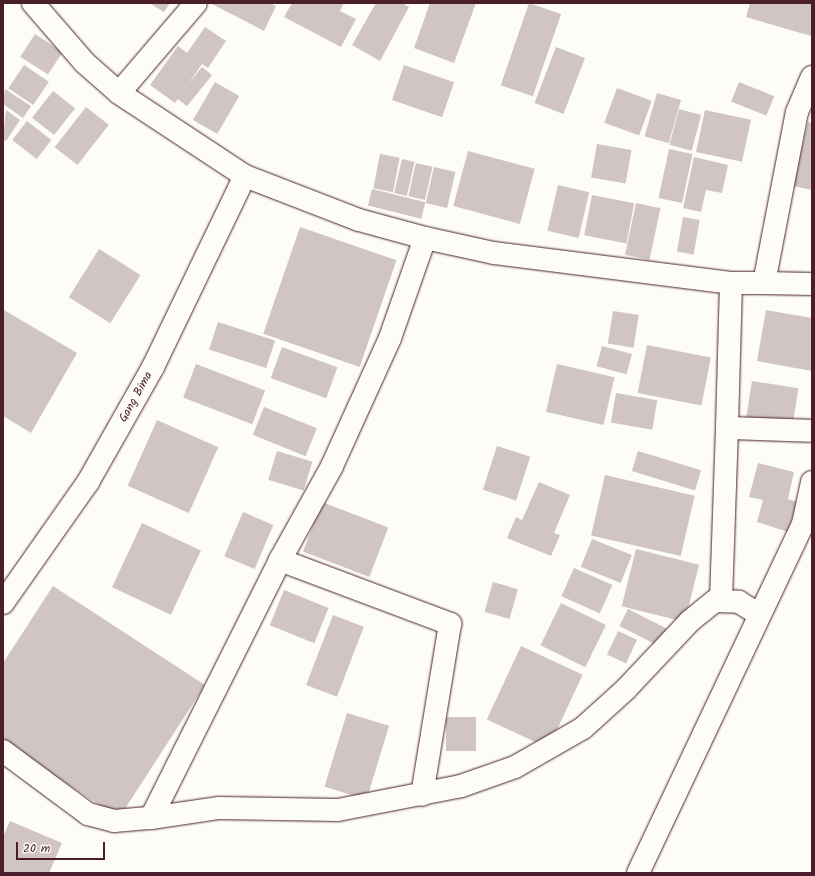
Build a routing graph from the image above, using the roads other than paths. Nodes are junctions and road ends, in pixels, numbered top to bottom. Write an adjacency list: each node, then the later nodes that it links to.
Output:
1 (33, 3): 4 (street)
2 (196, 3): 4 (street)
3 (812, 77): 8 (street)
4 (119, 93): 5 (street)
5 (245, 176): 6 (street); 15 (street, Gang Bima)
6 (425, 238): 7 (street); 13 (street)
7 (731, 283): 8 (street); 10 (street)
8 (764, 283): 9 (street)
9 (812, 284)
10 (727, 428): 11 (street); 14 (street)
11 (812, 431)
12 (812, 482): 16 (street)
13 (280, 560): 18 (street); 19 (street)
14 (721, 600): 16 (street); 18 (street)
15 (3, 603)
16 (758, 614): 20 (street)
17 (3, 751): 19 (street)
18 (422, 795): 19 (street)
19 (150, 818)
20 (638, 873)

